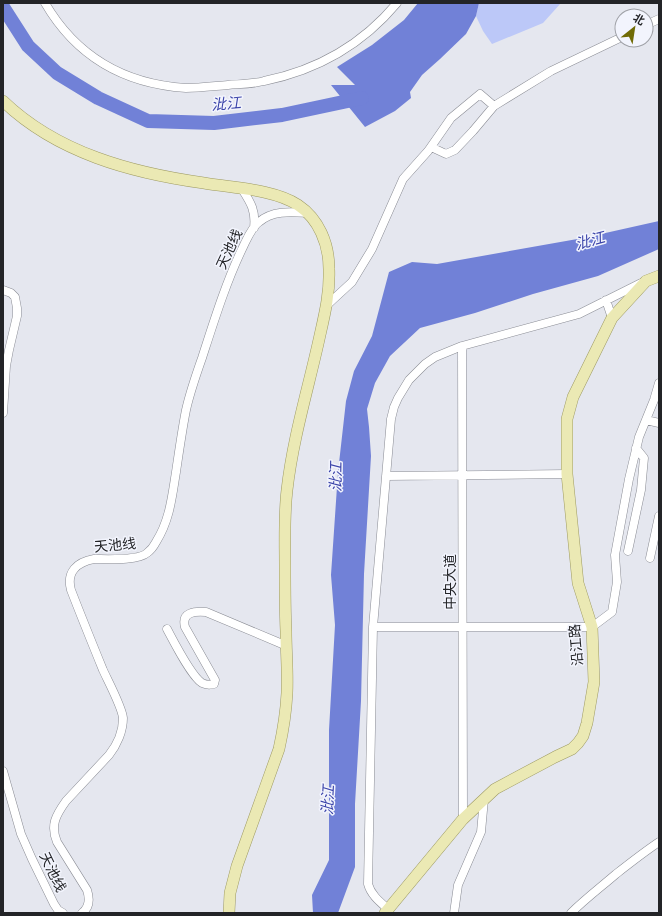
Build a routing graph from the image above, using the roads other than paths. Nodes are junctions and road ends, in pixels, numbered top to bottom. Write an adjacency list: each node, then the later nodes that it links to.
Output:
1 (45, 3): 2 (street)
2 (397, 3)
3 (614, 41): 5 (street)
4 (3, 101): 7 (main road)
5 (494, 106): 6 (street); 6 (street)
6 (431, 147): 14 (street)
7 (242, 189): 8 (main road); 9 (street)
8 (308, 213): 9 (street, 天池线); 14 (main road)
9 (254, 228): 39 (street, 天池线)
10 (659, 276): 11 (main road)
11 (646, 281): 13 (street); 15 (main road, 沿江路)
12 (3, 290): 18 (street)
13 (606, 300): 15 (street); 16 (street)
14 (326, 306): 32 (main road)
15 (612, 318): 22 (main road, 沿江路)
16 (462, 346): 23 (street, 中央大道); 24 (street)
17 (659, 383): 19 (street)
18 (3, 413)
19 (646, 420): 20 (street); 21 (street)
20 (659, 423)
21 (636, 448): 26 (street); 30 (street)
22 (567, 474): 23 (street); 30 (main road, 沿江路)
23 (462, 475): 24 (street); 29 (street, 中央大道)
24 (386, 476): 28 (street)
25 (659, 516): 27 (street)
26 (628, 551)
27 (650, 558)
28 (372, 627): 29 (street); 37 (street)
29 (463, 627): 30 (street); 35 (street, 中央大道)
30 (592, 627): 34 (main road, 沿江路)
31 (167, 629): 32 (street)
32 (287, 646): 40 (main road)
33 (3, 771): 38 (street, 天池线)
34 (484, 799): 35 (main road, 沿江路); 41 (street)
35 (463, 819): 37 (main road, 沿江路)
36 (659, 842): 42 (street)
37 (387, 911)
38 (63, 913)
39 (82, 913)
40 (229, 913)
41 (454, 913)
42 (571, 913)

